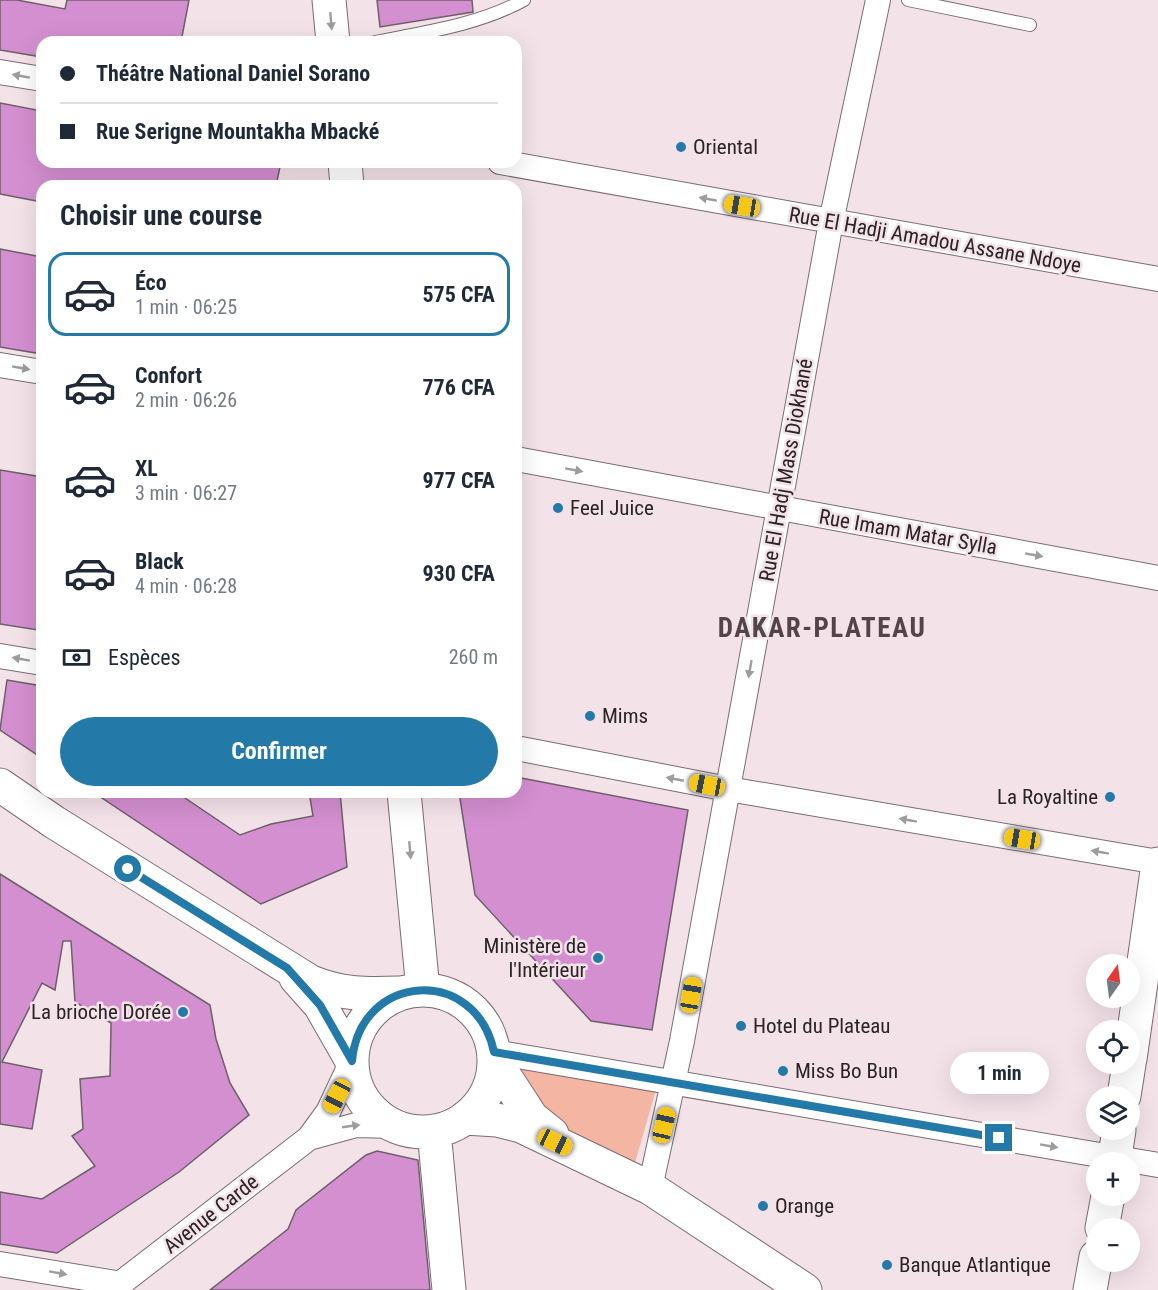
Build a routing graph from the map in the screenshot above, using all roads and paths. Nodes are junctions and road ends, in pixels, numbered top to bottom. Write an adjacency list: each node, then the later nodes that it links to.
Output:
1 (329, 0): 6 (main road, one-way to 6)
2 (524, 0): 7 (lane)
3 (878, 0): 11 (street, Rue El Hadj Mass Diokhané)
4 (908, 0): 5 (lane)
5 (1030, 25)
6 (332, 36)
7 (405, 36)
8 (0, 72): 9 (street, one-way to 8)
9 (36, 79)
10 (522, 166): 11 (street, Rue El Hadji Amadou Assane Ndoye, one-way to 10)
11 (831, 222): 12 (street, Rue El Hadji Amadou Assane Ndoye); 16 (street, Rue El Hadj Mass Diokhané)
12 (1158, 279)
13 (0, 365): 14 (street, one-way to 14)
14 (36, 371)
15 (522, 460): 16 (street, Rue Imam Matar Sylla, one-way to 16)
16 (780, 508): 17 (street, Rue Imam Matar Sylla, one-way to 17); 22 (street, Rue El Hadj Mass Diokhané, one-way to 22)
17 (1158, 578)
18 (0, 656): 19 (street, one-way to 18)
19 (36, 662)
20 (522, 749): 22 (street, one-way to 20)
21 (0, 785): 25 (main road)
22 (728, 789): 24 (street, one-way to 22); 30 (street, Rue El Hadj Mass Diokhané)
23 (404, 798): 26 (main road, one-way to 26)
24 (1158, 863): 27 (main road)
25 (287, 968): 26 (main road); 29 (main road)
26 (412, 992): 28 (main road); 29 (main road)
27 (1135, 1020)
28 (495, 1057): 30 (street); 31 (main road); 35 (main road)
29 (352, 1061): 32 (main road); 34 (street, Avenue Carde)
30 (674, 1083): 36 (street, one-way to 36); 38 (street, Rue El Hadj Mass Diokhané)
31 (465, 1118): 33 (main road); 35 (main road)
32 (395, 1126): 33 (main road); 34 (street, Avenue Carde, one-way to 32)
33 (434, 1131): 42 (main road)
34 (309, 1138): 41 (street, Avenue Carde)
35 (572, 1150): 38 (main road)
36 (1116, 1150): 37 (street)
37 (1158, 1165)
38 (650, 1188): 43 (main road)
39 (0, 1264): 41 (street, one-way to 41)
40 (1093, 1272): 44 (main road)
41 (117, 1287)
42 (449, 1290)
43 (805, 1290)
44 (1090, 1290)

